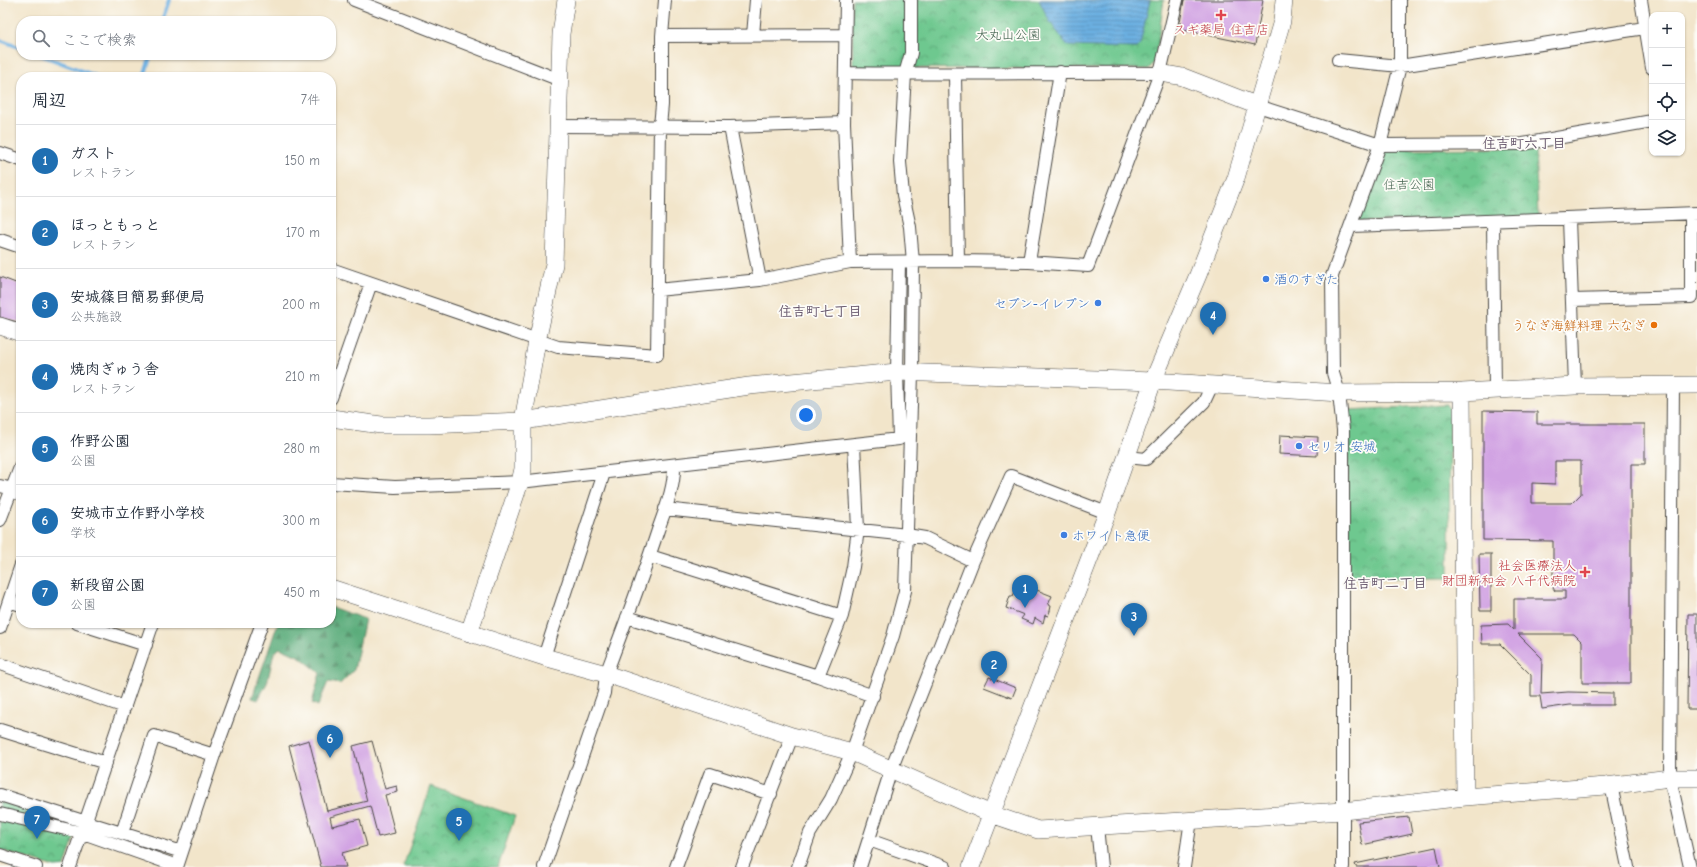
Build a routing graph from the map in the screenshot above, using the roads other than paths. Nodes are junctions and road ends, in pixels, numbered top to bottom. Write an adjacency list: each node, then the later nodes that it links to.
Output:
1 (354, 0): 23 (street)
2 (566, 0): 23 (street)
3 (665, 0): 14 (street)
4 (756, 0): 12 (street)
5 (846, 0): 13 (street)
6 (911, 0): 21 (street)
7 (1178, 0): 20 (street)
8 (1284, 0): 24 (street)
9 (1400, 0): 17 (street)
10 (1641, 0): 11 (street)
11 (1645, 28): 15 (street); 17 (street)
12 (753, 35): 13 (street); 14 (street)
13 (846, 35): 19 (street)
14 (662, 36): 28 (street)
15 (1649, 51)
16 (1338, 60): 17 (street)
17 (1400, 66): 30 (street)
18 (1060, 72): 20 (street); 22 (street); 43 (street)
19 (846, 73): 21 (street); 26 (street)
20 (1160, 73): 24 (street); 43 (street)
21 (905, 74): 22 (street); 42 (street)
22 (955, 74): 39 (street)
23 (560, 80): 27 (street)
24 (1258, 106): 30 (street); 53 (street)
25 (1649, 122): 30 (street)
26 (844, 124): 29 (street); 40 (street)
27 (559, 126): 28 (street); 51 (street)
28 (660, 126): 29 (street); 47 (street)
29 (730, 127): 45 (street)
30 (1380, 145): 36 (street)
31 (0, 153): 32 (street)
32 (16, 158)
33 (1694, 213): 34 (street); 48 (street)
34 (1569, 218): 35 (street); 48 (street)
35 (1493, 222): 36 (street); 59 (street)
36 (1352, 226): 61 (street)
37 (0, 240): 38 (street)
38 (16, 245)
39 (958, 261): 42 (street); 43 (street)
40 (850, 262): 41 (street); 45 (street)
41 (898, 262): 42 (street); 52 (street)
42 (913, 262): 52 (street)
43 (1029, 262)
44 (336, 271): 46 (street)
45 (760, 280): 47 (street)
46 (371, 283): 51 (street); 54 (street)
47 (656, 290): 51 (street)
48 (1572, 300): 57 (street)
49 (0, 326): 50 (street)
50 (16, 331)
51 (537, 341): 63 (street)
52 (904, 373): 53 (street); 63 (street); 64 (street); 76 (street)
53 (1153, 381): 55 (street); 65 (street)
54 (336, 384)
55 (1212, 385): 61 (street); 65 (street)
56 (1697, 385): 58 (street)
57 (1575, 386): 58 (street); 59 (street)
58 (1673, 386): 103 (street)
59 (1495, 389): 60 (street)
60 (1462, 392): 61 (street); 108 (street)
61 (1338, 393): 109 (street)
62 (336, 419): 63 (street)
63 (523, 421): 69 (street)
64 (854, 444): 66 (street); 75 (street)
65 (1126, 457): 73 (street)
66 (674, 465): 67 (street); 72 (street)
67 (604, 473): 69 (street); 91 (street)
68 (16, 478): 71 (street)
69 (520, 482): 70 (street); 89 (street)
70 (336, 483)
71 (11, 489): 74 (street)
72 (665, 509): 75 (street); 77 (street)
73 (1107, 513): 78 (street); 111 (street)
74 (0, 520)
75 (858, 530): 76 (street); 83 (street)
76 (907, 535): 78 (street); 95 (street)
77 (650, 556): 83 (street); 84 (street)
78 (973, 562): 102 (street)
79 (16, 581): 81 (street)
80 (336, 590): 89 (street)
81 (9, 601): 82 (street); 85 (street)
82 (16, 603)
83 (842, 616): 94 (street)
84 (627, 617): 93 (street); 94 (street)
85 (0, 628)
86 (93, 628): 90 (street)
87 (151, 628): 90 (street)
88 (260, 628): 100 (street)
89 (469, 632): 91 (street)
90 (146, 645): 96 (street)
91 (544, 657): 93 (street)
92 (0, 664): 96 (street)
93 (606, 674): 98 (street); 123 (street)
94 (818, 676): 95 (street)
95 (873, 696): 99 (street)
96 (125, 706): 101 (street)
97 (0, 730): 101 (street)
98 (792, 736): 99 (street); 106 (street)
99 (852, 752): 102 (street); 126 (street)
100 (214, 755): 116 (street); 118 (street)
101 (106, 763): 113 (street)
102 (891, 770): 111 (street); 117 (street)
103 (1670, 778): 104 (street); 105 (street); 134 (street)
104 (1697, 778)
105 (1611, 785): 108 (street); 133 (street)
106 (770, 794): 124 (street); 125 (street)
107 (0, 795): 113 (street)
108 (1465, 798): 109 (street)
109 (1343, 811): 112 (street); 132 (street)
110 (0, 814): 115 (street)
111 (992, 814): 114 (street); 129 (street)
112 (1191, 820): 114 (street); 131 (street)
113 (87, 821): 115 (street); 116 (street)
114 (1097, 826): 130 (street)
115 (83, 833): 120 (street); 122 (street)
116 (122, 833): 118 (street)
117 (869, 840): 127 (street); 128 (street)
118 (182, 852): 120 (street)
119 (0, 855): 121 (street)
120 (177, 866)
121 (36, 867)
122 (70, 867)
123 (544, 867)
124 (676, 867)
125 (742, 867)
126 (798, 867)
127 (860, 867)
128 (945, 867)
129 (971, 867)
130 (1101, 867)
131 (1184, 867)
132 (1343, 867)
133 (1628, 867)
134 (1690, 867)

